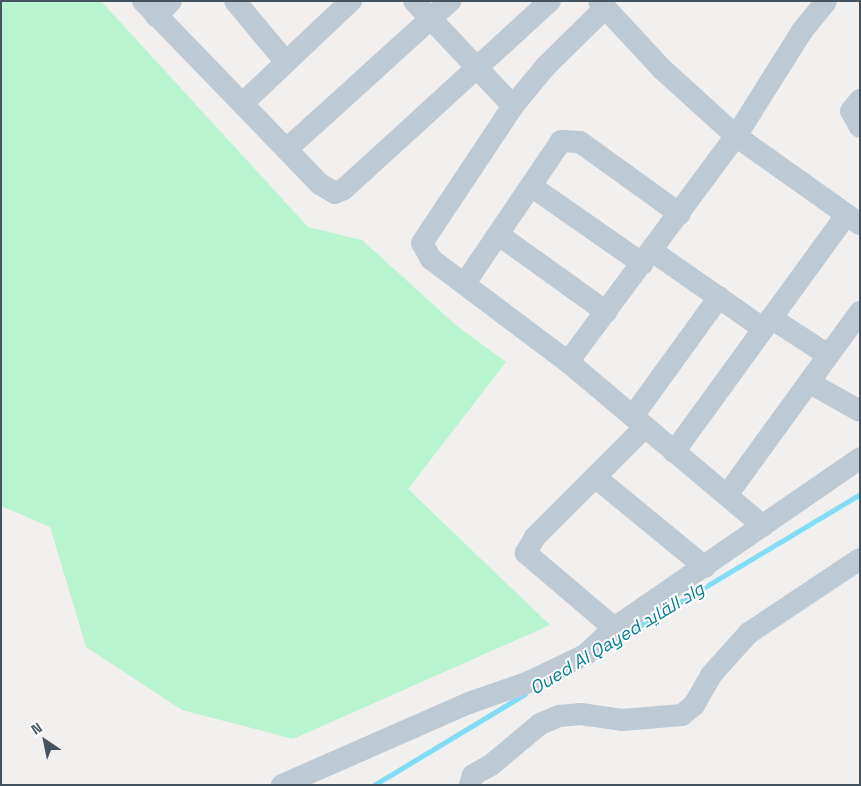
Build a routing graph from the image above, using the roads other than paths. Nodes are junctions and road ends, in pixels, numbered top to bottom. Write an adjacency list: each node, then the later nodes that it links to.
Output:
1 (351, 1): 10 (street)
2 (414, 1): 9 (street)
3 (450, 1): 9 (street)
4 (550, 1): 11 (street)
5 (826, 1): 16 (street)
6 (242, 4): 10 (street)
7 (602, 5): 14 (street); 16 (street)
8 (157, 6): 13 (street)
9 (430, 19): 11 (street); 17 (street)
10 (285, 61): 13 (street)
11 (478, 68): 14 (street); 17 (street)
12 (860, 100): 15 (street)
13 (243, 103): 17 (street)
14 (513, 106): 23 (street)
15 (860, 127)
16 (736, 136): 19 (street); 20 (street)
17 (288, 148)
18 (531, 186): 19 (street); 21 (street); 22 (street)
19 (680, 214): 22 (street)
20 (853, 219): 27 (street)
21 (499, 235): 23 (street); 25 (street)
22 (648, 257): 24 (street); 25 (street)
23 (465, 284): 30 (street)
24 (719, 297): 27 (street); 33 (street)
25 (606, 312): 30 (street)
26 (860, 312): 28 (street)
27 (768, 324): 29 (street); 34 (street)
28 (853, 337): 29 (street)
29 (828, 355): 31 (street)
30 (568, 362): 33 (street)
31 (810, 382): 32 (street); 37 (street)
32 (860, 411)
33 (639, 422): 34 (street); 36 (street)
34 (674, 452): 37 (street)
35 (860, 458): 38 (street)
36 (595, 477): 40 (street); 41 (street)
37 (727, 495): 38 (street)
38 (763, 526): 40 (street)
39 (860, 559): 43 (street)
40 (705, 567): 41 (street)
41 (614, 628): 42 (street)
42 (282, 785)
43 (470, 785)

